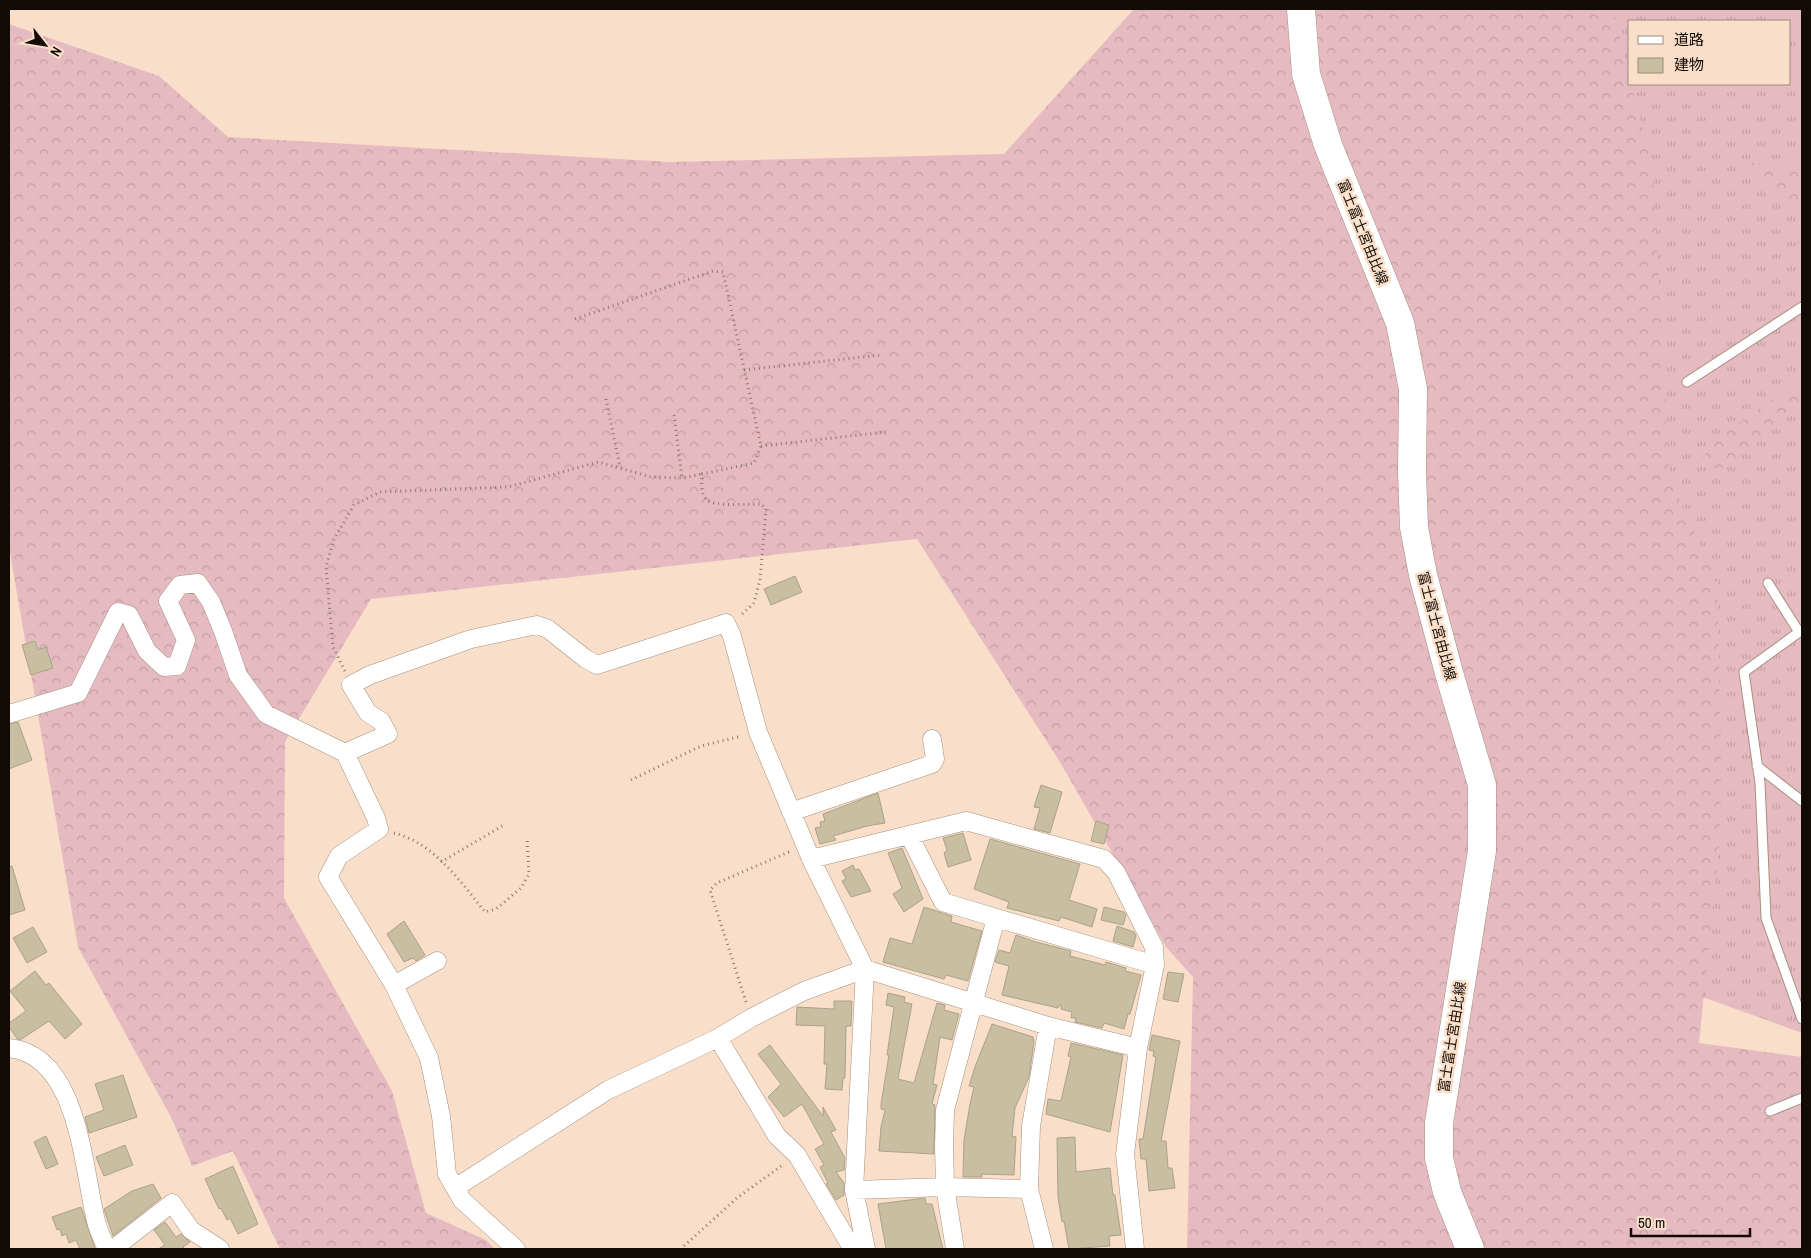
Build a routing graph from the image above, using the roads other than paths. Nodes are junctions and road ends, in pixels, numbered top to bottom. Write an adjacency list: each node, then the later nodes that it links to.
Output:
1 (1301, 9): 40 (main road, 富士富士宮由比線)
2 (1802, 307): 3 (lane)
3 (1687, 382)
4 (1768, 583): 5 (lane)
5 (1801, 631): 9 (lane)
6 (9, 714): 8 (street)
7 (932, 739): 11 (street)
8 (345, 753): 11 (street); 18 (street)
9 (1758, 766): 10 (lane); 20 (lane)
10 (1802, 801)
11 (791, 812): 13 (street)
12 (909, 835): 13 (street); 14 (street); 16 (street)
13 (809, 852): 17 (street)
14 (996, 918): 16 (street); 19 (street)
15 (438, 961): 18 (street)
16 (1155, 965): 24 (street)
17 (866, 970): 19 (street); 22 (street); 30 (street)
18 (394, 985): 28 (street)
19 (974, 1002): 21 (street); 27 (street)
20 (1802, 1019)
21 (1048, 1026): 24 (street); 29 (street)
22 (718, 1038): 28 (street); 35 (street)
23 (9, 1048): 31 (street)
24 (1138, 1048): 39 (street)
25 (1802, 1098): 26 (lane)
26 (1770, 1111)
27 (945, 1187): 29 (street); 30 (street); 37 (street)
28 (454, 1188): 34 (street)
29 (1029, 1189): 38 (street)
30 (854, 1190): 36 (street)
31 (107, 1249)
32 (113, 1249): 33 (street)
33 (220, 1249)
34 (516, 1249)
35 (854, 1249)
36 (866, 1249)
37 (955, 1249)
38 (1044, 1249)
39 (1135, 1249)
40 (1470, 1249)

